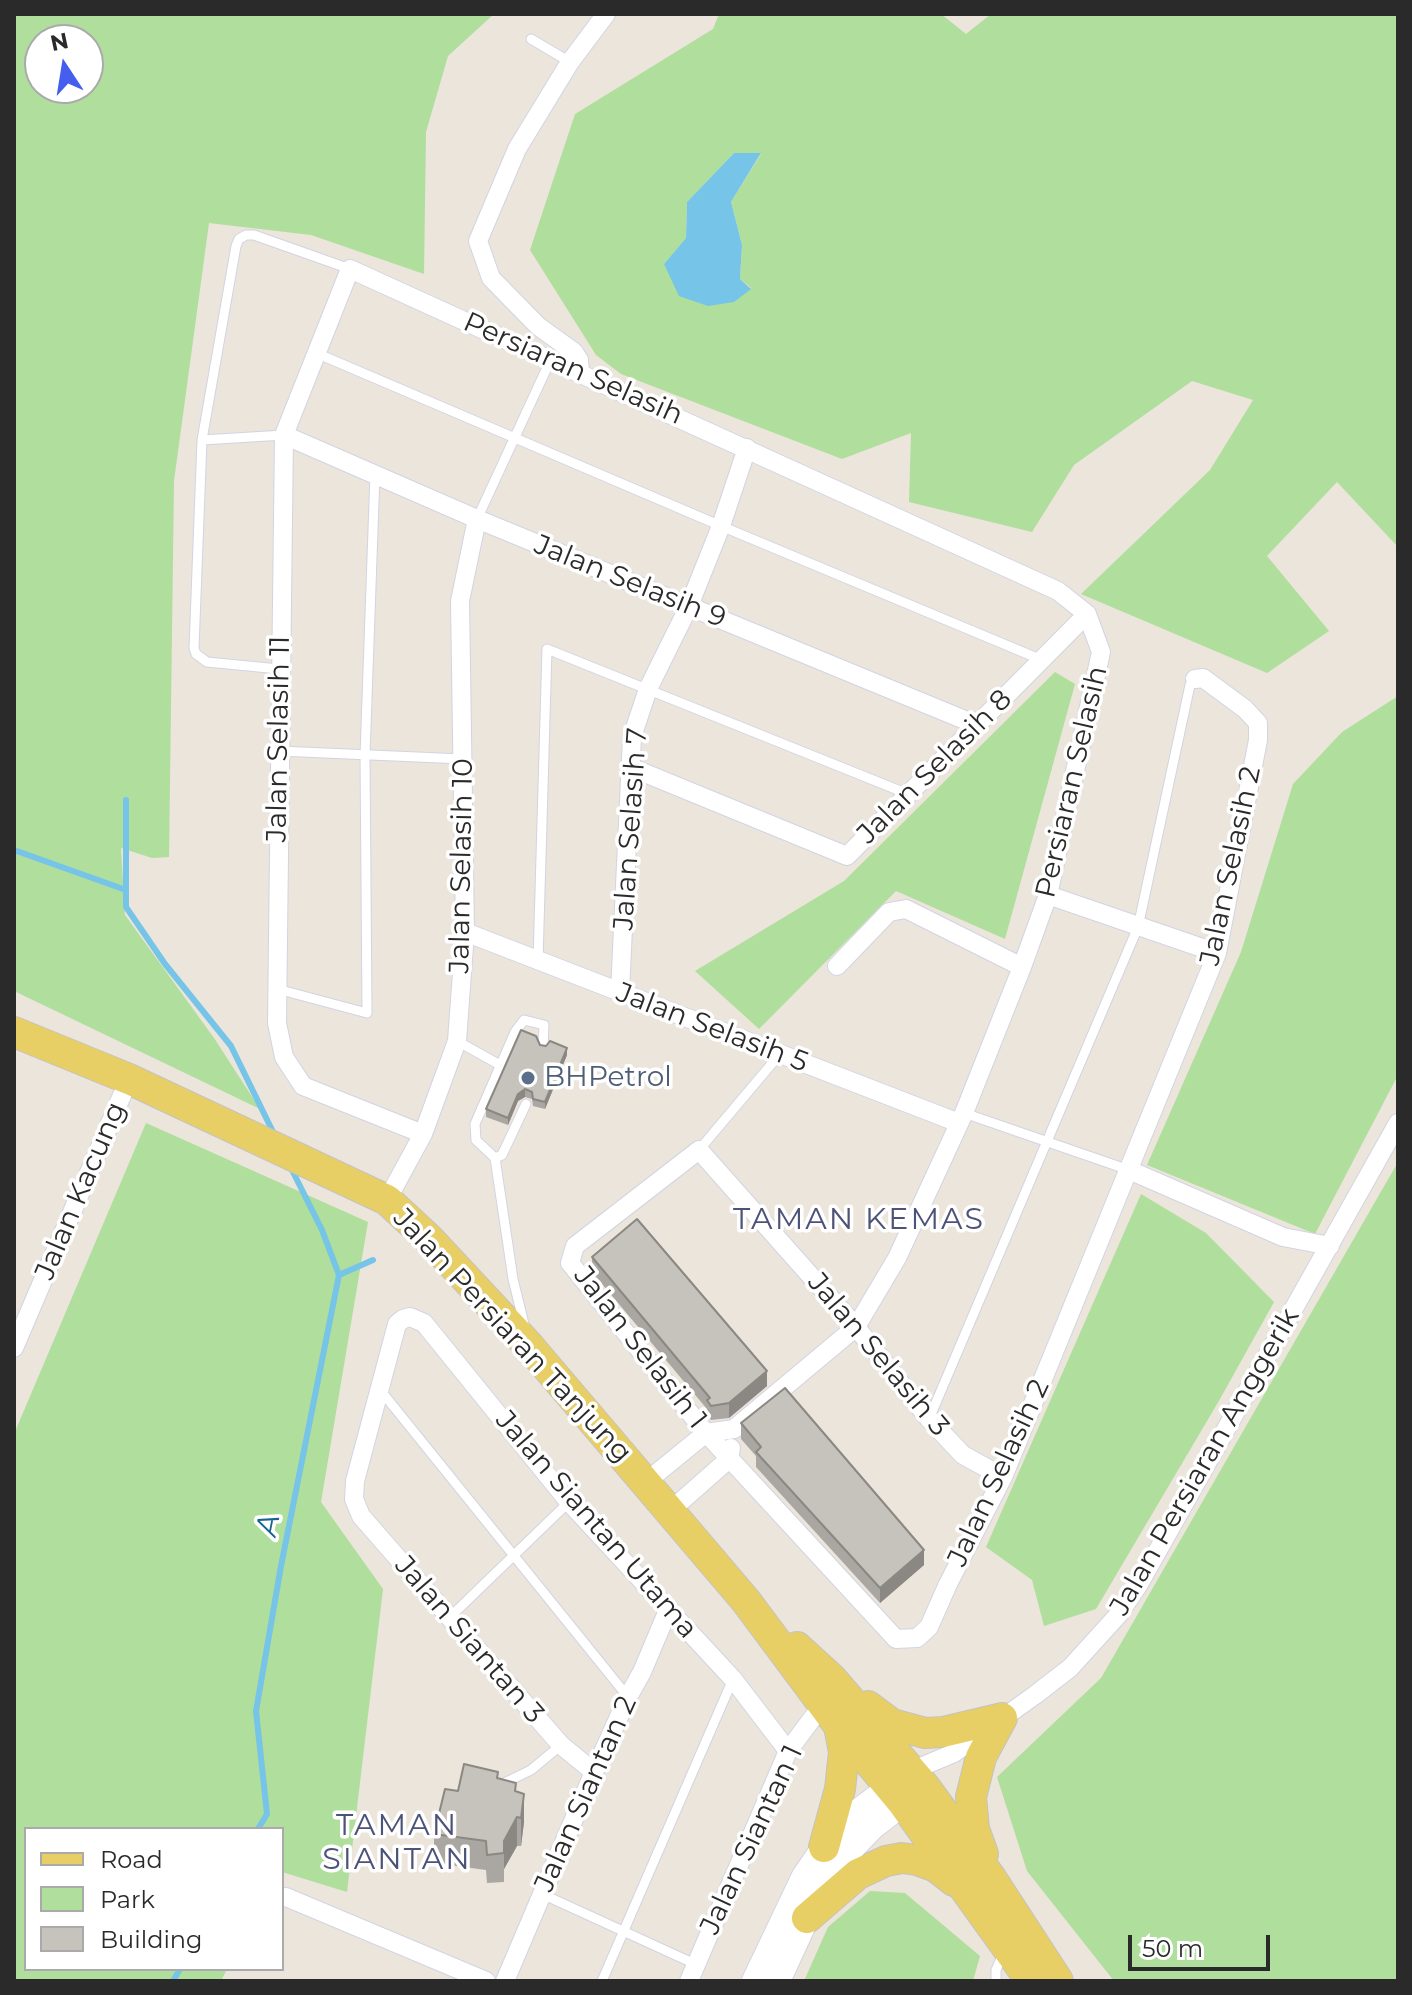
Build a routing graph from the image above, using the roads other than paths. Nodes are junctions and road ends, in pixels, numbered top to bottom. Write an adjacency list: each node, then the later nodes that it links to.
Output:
1 (606, 14): 3 (street)
2 (531, 39): 3 (lane)
3 (570, 62): 7 (street)
4 (350, 269): 5 (street, Jalan Selasih 11); 6 (street, Persiaran Selasih); 10 (lane)
5 (316, 353): 8 (street, Jalan Selasih 11); 9 (lane)
6 (551, 359): 7 (street, Persiaran Selasih); 9 (lane)
7 (580, 372): 11 (street, Persiaran Selasih)
8 (284, 435): 10 (lane); 12 (street, Jalan Selasih 9); 18 (street, Jalan Selasih 11)
9 (515, 437): 13 (lane); 14 (lane)
10 (202, 440): 18 (lane)
11 (747, 448): 14 (street, Jalan Selasih 7); 16 (street, Persiaran Selasih)
12 (375, 472): 13 (street, Jalan Selasih 9); 23 (lane)
13 (477, 519): 15 (street, Jalan Selasih 9); 24 (street, Jalan Selasih 10)
14 (721, 526): 15 (street, Jalan Selasih 7); 17 (lane)
15 (689, 606): 20 (street, Jalan Selasih 7); 21 (street, Jalan Selasih 9)
16 (1087, 614): 17 (street, Jalan Selasih 8); 27 (street, Persiaran Selasih)
17 (1042, 660): 21 (street, Jalan Selasih 8)
18 (279, 669): 22 (street, Jalan Selasih 11)
19 (1195, 679): 28 (lane); 30 (street, Jalan Selasih 2)
20 (648, 689): 25 (street, Jalan Selasih 7); 26 (lane); 31 (lane)
21 (977, 725): 26 (street, Jalan Selasih 8)
22 (279, 751): 23 (lane); 34 (street, Jalan Selasih 11)
23 (365, 755): 24 (lane); 34 (lane)
24 (464, 759): 29 (street, Jalan Selasih 10)
25 (630, 767): 26 (street, Jalan Selasih 8); 35 (street, Jalan Selasih 7)
26 (908, 794)
27 (1048, 895): 28 (street); 33 (street, Persiaran Selasih)
28 (1138, 927): 30 (street); 46 (lane)
29 (465, 932): 31 (street, Jalan Selasih 5); 37 (street, Jalan Selasih 10)
30 (1217, 953): 49 (street, Jalan Selasih 2)
31 (538, 960): 35 (street, Jalan Selasih 5)
32 (837, 966): 33 (street)
33 (1022, 967): 43 (street, Persiaran Selasih)
34 (277, 989): 45 (street, Jalan Selasih 11)
35 (620, 992): 39 (street, Jalan Selasih 5)
36 (14, 1032): 41 (main road, Jalan Persiaran Tanjung)
37 (457, 1041): 40 (lane); 45 (street, Jalan Selasih 10)
38 (543, 1046): 40 (lane)
39 (780, 1054): 43 (street, Jalan Selasih 5); 47 (lane, Jalan Selasih 1)
40 (500, 1065): 48 (lane)
41 (129, 1079): 50 (main road, Jalan Persiaran Tanjung); 54 (street, Jalan Kacung)
42 (526, 1104): 48 (lane)
43 (961, 1118): 46 (lane); 52 (street, Persiaran Selasih)
44 (1398, 1123): 51 (street, Jalan Persiaran Anggerik)
45 (423, 1134): 50 (street, Jalan Selasih 10)
46 (1046, 1140): 49 (lane); 56 (lane)
47 (699, 1150): 52 (street, Jalan Selasih 3); 58 (street, Jalan Selasih 1)
48 (495, 1158): 53 (lane)
49 (1129, 1170): 51 (street); 60 (street, Jalan Selasih 2)
50 (387, 1200): 53 (main road, Jalan Persiaran Tanjung)
51 (1330, 1246): 71 (street, Jalan Persiaran Anggerik)
52 (856, 1327): 56 (street, Jalan Selasih 3); 57 (street, Persiaran Selasih)
53 (529, 1346): 61 (main road, Jalan Persiaran Tanjung)
54 (14, 1348)
55 (378, 1388): 62 (street, Jalan Siantan Utama); 64 (lane); 66 (street, Jalan Siantan 3)
56 (929, 1419): 60 (street, Jalan Selasih 3)
57 (734, 1429): 58 (street); 59 (street)
58 (706, 1433): 59 (street, Jalan Selasih 1); 61 (street)
59 (729, 1459): 63 (street); 67 (street, Jalan Selasih 1)
60 (1003, 1477): 67 (street, Jalan Selasih 2)
61 (646, 1482): 63 (main road, Jalan Persiaran Tanjung)
62 (569, 1502): 64 (lane); 65 (street, Jalan Siantan Utama)
63 (670, 1511): 70 (main road, Jalan Persiaran Tanjung)
64 (515, 1555): 66 (lane); 69 (lane)
65 (669, 1608): 68 (street, Jalan Siantan Utama); 69 (street, Jalan Siantan 2)
66 (449, 1618): 72 (street, Jalan Siantan 3)
67 (917, 1638)
68 (733, 1679): 73 (street, Jalan Siantan Utama); 82 (lane)
69 (628, 1697): 74 (street, Jalan Siantan 2)
70 (831, 1703): 71 (main road); 73 (street, Jalan Siantan 1); 76 (main road, Jalan Persiaran Tanjung); 76 (main road, Jalan Persiaran Tanjung); 77 (main road)
71 (1002, 1718): 76 (street, Jalan Persiaran Anggerik); 78 (main road)
72 (561, 1745): 74 (street, Jalan Siantan 3); 75 (lane)
73 (788, 1751): 84 (street, Jalan Siantan 1)
74 (594, 1772): 79 (street, Jalan Siantan 2)
75 (500, 1785)
76 (907, 1787): 77 (street, Jalan Persiaran Anggerik); 78 (main road, Jalan Persiaran Tanjung); 81 (street, Jalan Persiaran Anggerik)
77 (824, 1847): 88 (street, Jalan Persiaran Anggerik)
78 (980, 1885): 81 (main road); 83 (main road, Jalan Persiaran Tanjung); 92 (main road, Jalan Persiaran Tanjung)
79 (542, 1894): 82 (lane); 86 (street, Jalan Siantan 2)
80 (286, 1897): 85 (street)
81 (807, 1918): 89 (street, Jalan Persiaran Anggerik)
82 (622, 1930): 84 (lane); 87 (lane)
83 (1000, 1965): 90 (lane); 91 (main road, Jalan Persiaran Tanjung)
84 (692, 1973)
85 (486, 1981)
86 (505, 1981)
87 (602, 1981)
88 (754, 1981)
89 (778, 1981)
90 (987, 1981)
91 (1031, 1981)
92 (1058, 1981)

